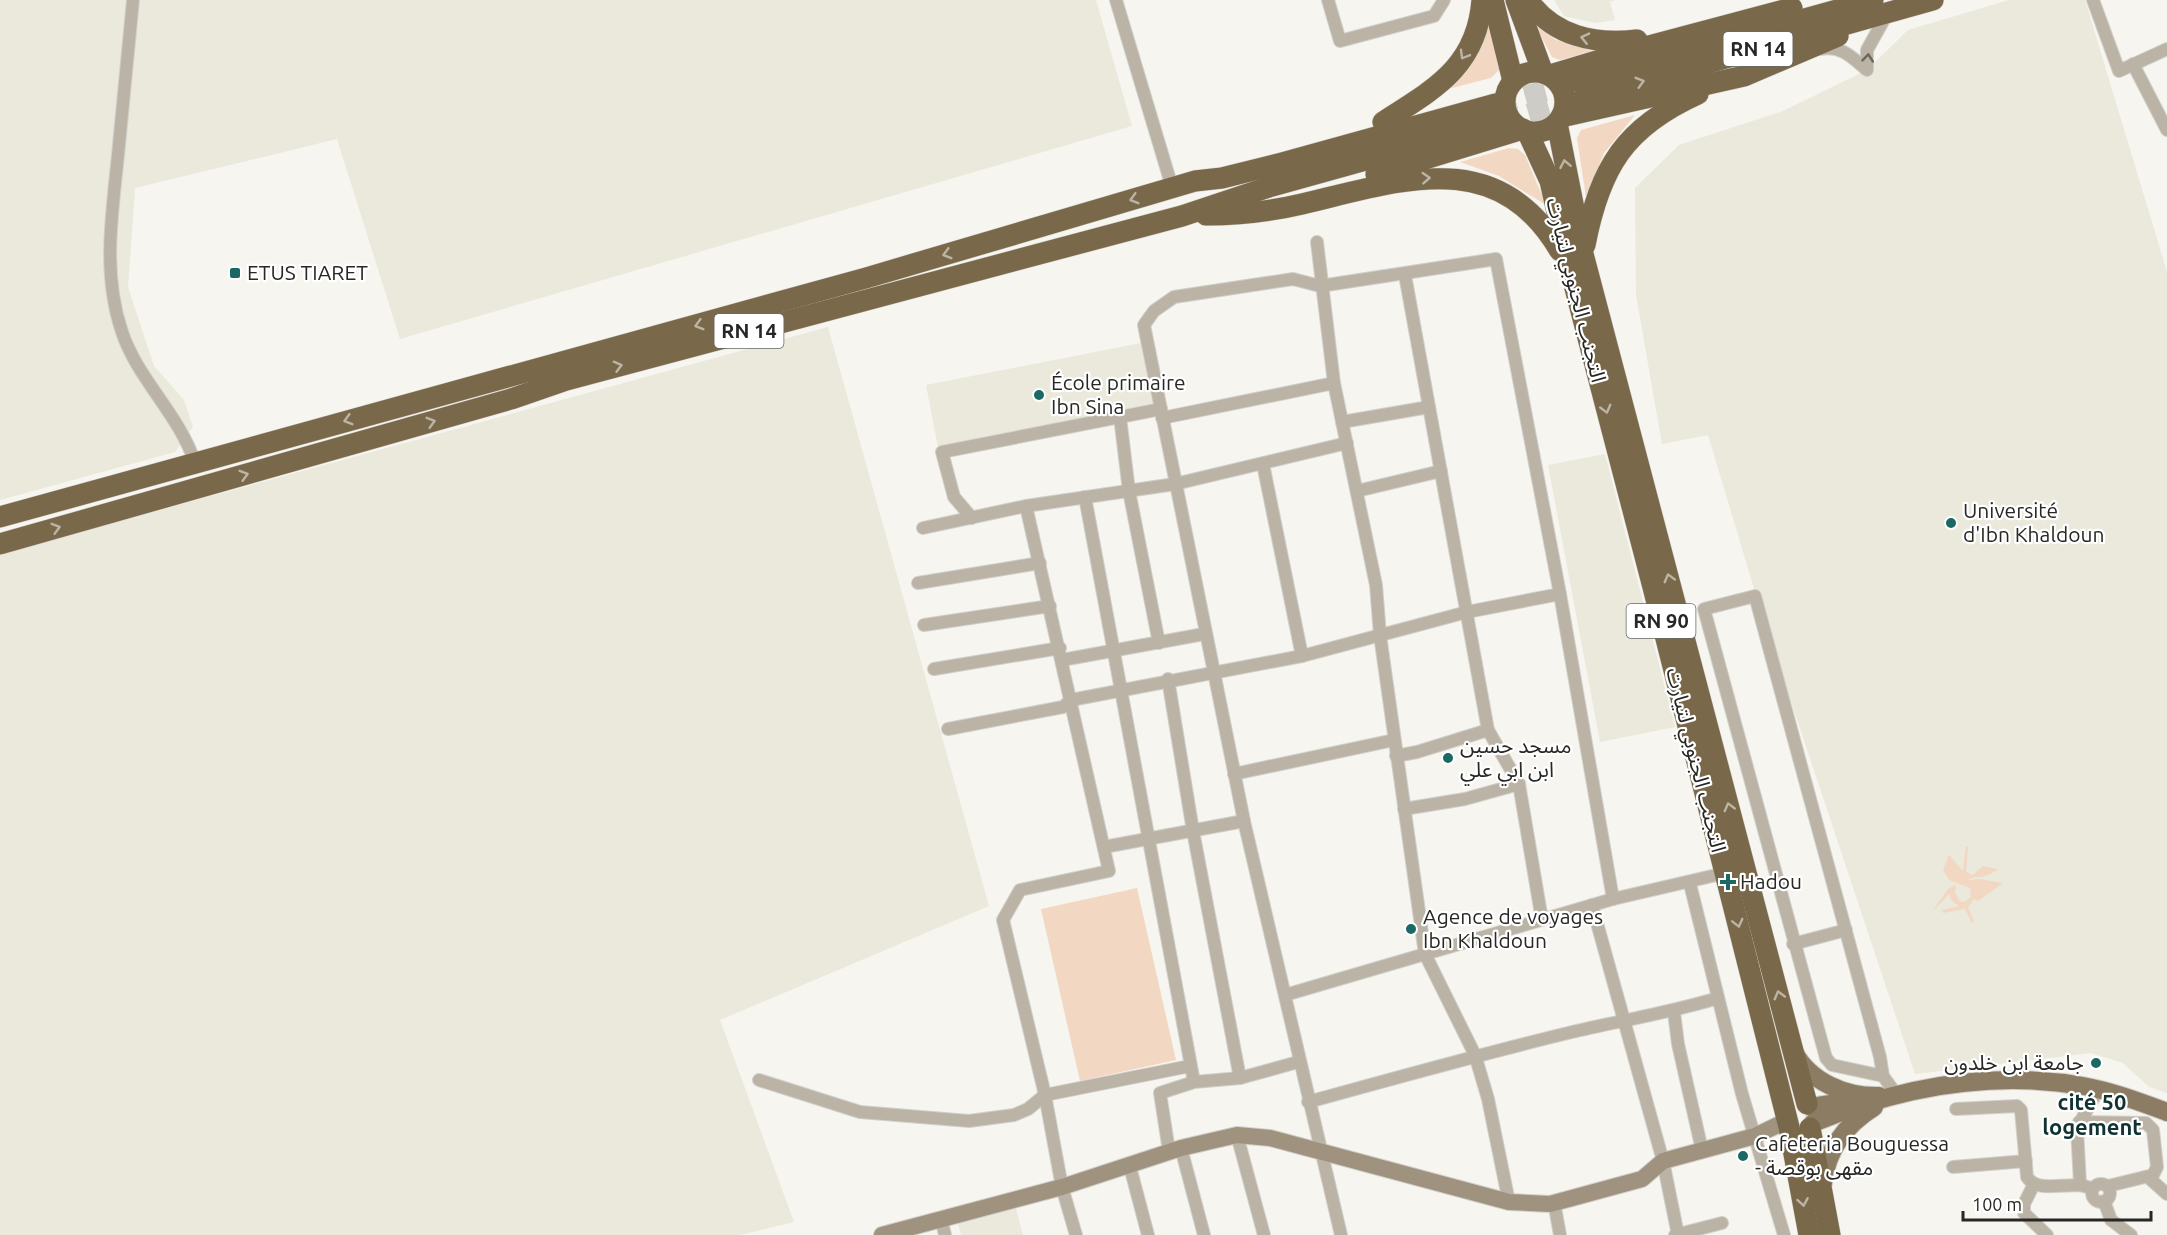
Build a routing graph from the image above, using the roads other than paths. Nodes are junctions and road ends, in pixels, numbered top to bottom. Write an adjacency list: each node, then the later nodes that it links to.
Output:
1 (133, 0): 40 (street)
2 (1116, 0): 26 (street)
3 (1328, 0): 4 (street)
4 (1444, 0)
5 (1482, 0): 22 (highway, one-way to 22)
6 (1493, 0): 20 (highway)
7 (1516, 0): 17 (highway)
8 (1528, 0): 13 (highway, one-way to 8)
9 (1827, 0): 13 (highway)
10 (1933, 0): 12 (highway, RN 14)
11 (2093, 0): 16 (street)
12 (1880, 7): 15 (highway); 15 (street, one-way to 12); 19 (highway, RN 14)
13 (1726, 25): 17 (highway)
14 (2167, 49): 16 (street)
15 (1807, 51): 18 (highway)
16 (2133, 64): 24 (street)
17 (1547, 74): 20 (highway); 21 (highway)
18 (1744, 75): 21 (highway); 29 (highway)
19 (1581, 90)
20 (1503, 100): 22 (highway); 23 (highway); 25 (highway, RN 14); 27 (highway, RN 14)
21 (1559, 120): 23 (highway); 29 (highway, التجنب الجنوبي لتيارت / RN 90, one-way to 21)
22 (1383, 122): 25 (highway)
23 (1525, 130): 27 (highway); 29 (highway, التجنب الجنوبي لتيارت / RN 90)
24 (2167, 130)
25 (1195, 181): 26 (highway, RN 14)
26 (1172, 188): 32 (highway, RN 14, one-way to 32)
27 (1182, 216): 29 (highway, one-way to 29); 34 (highway, RN 14, one-way to 27)
28 (1317, 242): 31 (street)
29 (1576, 260): 80 (highway, التجنب الجنوبي لتيارت / RN 90, one-way to 80); 92 (highway, التجنب الجنوبي لتيارت / RN 90, one-way to 29)
30 (1405, 275): 31 (street); 35 (street); 54 (street)
31 (1320, 286): 33 (street); 36 (street)
32 (504, 377): 34 (highway); 40 (highway, RN 14, one-way to 40)
33 (1334, 383): 36 (street); 38 (street)
34 (511, 399): 51 (highway, RN 14, one-way to 34)
35 (1430, 407): 38 (street); 42 (street)
36 (1161, 414): 37 (street); 43 (street)
37 (1120, 417): 44 (street); 49 (street)
38 (1342, 422): 39 (street)
39 (1347, 443): 41 (street); 45 (street)
40 (195, 463): 48 (highway, RN 14)
41 (1263, 464): 43 (street); 63 (street)
42 (1441, 471): 45 (street); 56 (street)
43 (1175, 484): 44 (street); 58 (street)
44 (1129, 490): 46 (street); 60 (street)
45 (1357, 491): 59 (street)
46 (1085, 497): 47 (street); 61 (street)
47 (1026, 506): 49 (street); 52 (street)
48 (0, 517)
49 (972, 518): 50 (street)
50 (923, 528)
51 (0, 544)
52 (1040, 563): 53 (street); 55 (street)
53 (918, 584)
54 (1560, 594): 56 (street); 82 (street)
55 (1050, 606): 57 (street); 62 (street)
56 (1467, 612): 59 (street); 70 (street)
57 (924, 625)
58 (1204, 634): 60 (street); 65 (street)
59 (1380, 635): 63 (street); 71 (street)
60 (1159, 643): 61 (street)
61 (1113, 651): 62 (street); 67 (street)
62 (1061, 654): 64 (street); 68 (street)
63 (1302, 656): 65 (street)
64 (934, 669)
65 (1212, 671): 66 (street); 73 (street)
66 (1168, 679): 67 (street); 77 (street)
67 (1122, 689): 68 (street); 78 (street)
68 (1071, 700): 69 (street); 79 (street)
69 (948, 729)
70 (1488, 730): 72 (street); 74 (street)
71 (1394, 740): 72 (street); 73 (street)
72 (1396, 756): 75 (street)
73 (1234, 774): 76 (street)
74 (1519, 784): 75 (street); 84 (street)
75 (1404, 809): 87 (street)
76 (1244, 821): 77 (street); 88 (street)
77 (1193, 831): 78 (street); 97 (street)
78 (1149, 840): 79 (street); 95 (street)
79 (1104, 847): 102 (street)
80 (1725, 873): 81 (street); 106 (highway, التجنب الجنوبي لتيارت / RN 90, one-way to 106)
81 (1690, 884): 82 (street); 89 (street)
82 (1613, 899): 83 (street)
83 (1592, 905): 84 (street); 91 (street)
84 (1542, 920): 87 (street)
85 (1846, 930): 86 (street); 86 (street); 96 (street)
86 (1793, 944): 96 (street)
87 (1425, 954): 88 (street); 93 (street)
88 (1285, 995): 94 (street)
89 (1718, 998): 90 (street); 109 (street)
90 (1674, 1011): 91 (street); 111 (street)
91 (1622, 1020): 93 (street); 113 (street)
92 (1794, 1052): 101 (main road); 106 (highway, التجنب الجنوبي لتيارت / RN 90)
93 (1475, 1055): 103 (street); 125 (street)
94 (1298, 1062): 97 (street); 103 (street)
95 (1190, 1066): 99 (street); 102 (street)
96 (1883, 1076): 101 (street)
97 (1240, 1078): 99 (street)
98 (759, 1080): 102 (street)
99 (1194, 1082): 110 (street)
100 (2098, 1090): 101 (main road); 105 (main road); 107 (street)
101 (1896, 1094): 106 (main road); 124 (main road)
102 (1045, 1095): 121 (street)
103 (1308, 1102): 112 (street)
104 (1956, 1109): 114 (street)
105 (2167, 1112)
106 (1800, 1118): 109 (street); 124 (highway, التجنب الجنوبي لتيارت / RN 90); 141 (highway, التجنب الجنوبي لتيارت / RN 90, one-way to 141)
107 (2079, 1122): 117 (street); 119 (street)
108 (1237, 1135): 110 (street); 112 (street); 136 (street)
109 (1755, 1136): 111 (street); 140 (street)
110 (1175, 1150): 115 (street); 135 (street)
111 (1702, 1150): 113 (street)
112 (1321, 1152): 125 (street); 137 (street)
113 (1663, 1161): 126 (street); 139 (street)
114 (2026, 1161): 116 (street); 118 (street)
115 (1130, 1167): 121 (street); 134 (street)
116 (1953, 1167)
117 (2149, 1178): 120 (street); 123 (street)
118 (2034, 1184): 119 (street); 143 (street)
119 (2080, 1184): 122 (street)
120 (2108, 1186): 122 (street); 127 (street)
121 (1062, 1188): 128 (street); 133 (street)
122 (2092, 1189): 127 (street)
123 (2167, 1194)
124 (1821, 1195): 142 (highway, التجنب الجنوبي لتيارت / RN 90)
125 (1509, 1202): 126 (street)
126 (1554, 1202): 138 (street)
127 (2104, 1202): 130 (street)
128 (941, 1218): 131 (street); 132 (street)
129 (1722, 1223): 139 (street)
130 (2124, 1233)
131 (882, 1235)
132 (945, 1235)
133 (1076, 1235)
134 (1148, 1235)
135 (1204, 1235)
136 (1264, 1235)
137 (1341, 1235)
138 (1560, 1235)
139 (1677, 1235)
140 (1784, 1235)
141 (1809, 1235)
142 (1830, 1235)
143 (2048, 1235)

